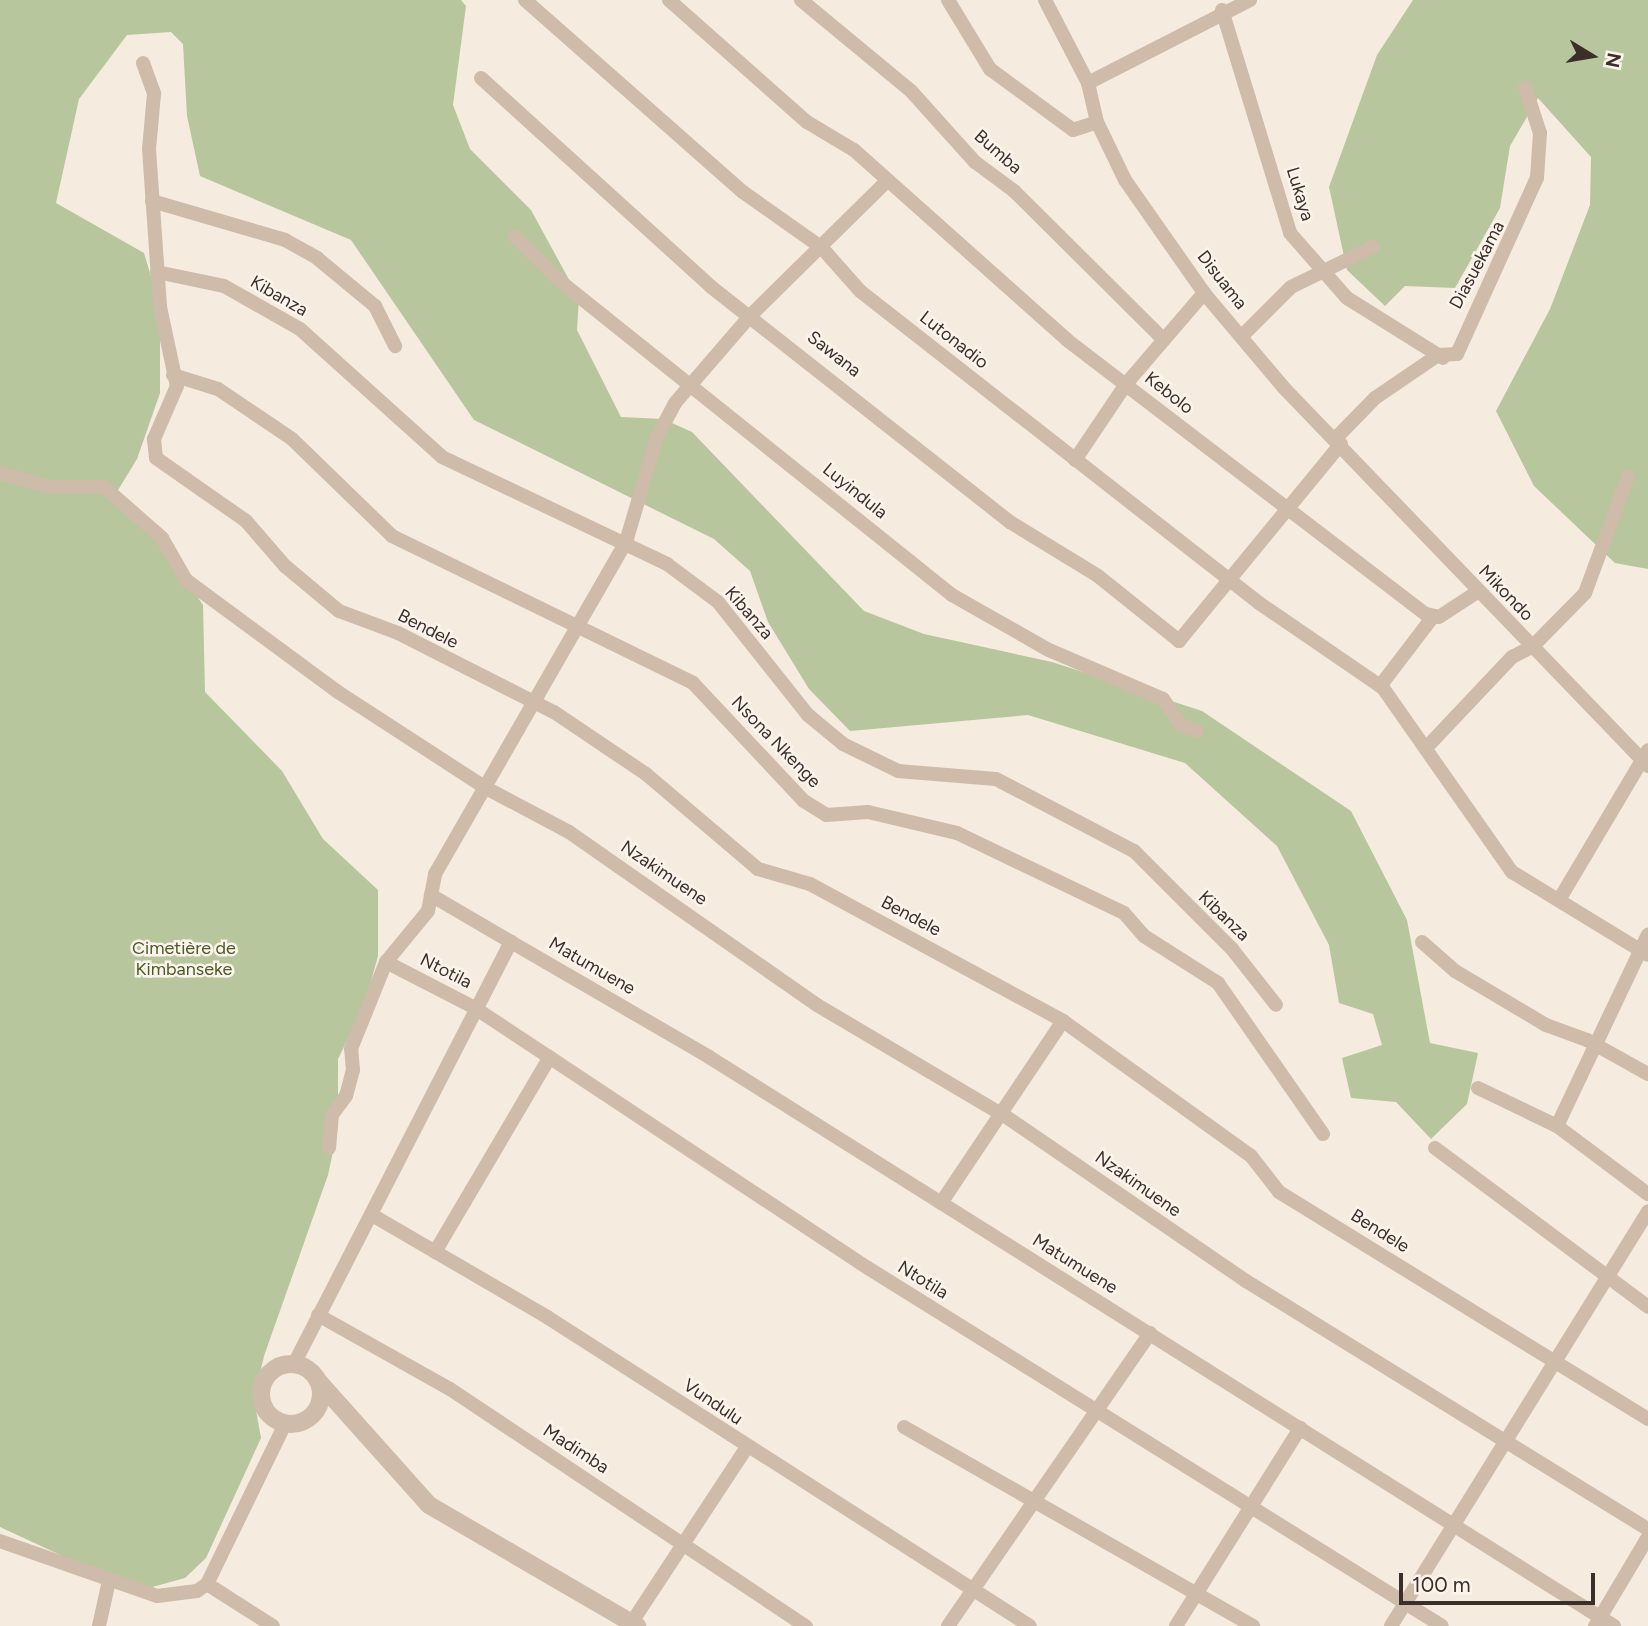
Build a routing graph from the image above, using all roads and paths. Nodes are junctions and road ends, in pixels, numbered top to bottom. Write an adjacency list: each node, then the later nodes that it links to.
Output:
1 (525, 0): 17 (street, Lutonadio)
2 (669, 0): 13 (street, Kebolo)
3 (801, 0): 23 (street, Bumba)
4 (948, 0): 12 (street)
5 (1045, 0): 10 (street, Disuama)
6 (1250, 0): 7 (street)
7 (1222, 10): 10 (street); 19 (street, Lukaya)
8 (143, 63): 14 (street)
9 (481, 78): 21 (street, Sawana)
10 (1088, 83): 12 (street, Disuama)
11 (1525, 87): 25 (street, Diasuekama)
12 (1097, 122): 20 (street, Disuama)
13 (887, 181): 17 (street); 27 (street, Kebolo)
14 (152, 201): 18 (street); 24 (street)
15 (515, 237): 28 (street, Luyindula)
16 (1373, 247): 19 (street)
17 (822, 248): 21 (street); 30 (street, Lutonadio)
18 (157, 272): 26 (street); 34 (street, Kibanza)
19 (1325, 273): 22 (street); 25 (street, Lukaya)
20 (1204, 293): 22 (street, Disuama); 23 (street)
21 (750, 316): 28 (street); 39 (street, Sawana)
22 (1242, 336): 29 (street, Disuama)
23 (1164, 340): 27 (street)
24 (395, 346)
25 (1443, 358): 29 (street, Diasuekama)
26 (173, 375): 38 (street, Nsona Nkenge); 42 (street, Bendele)
27 (1126, 384): 30 (street); 33 (street, Kebolo)
28 (690, 385): 34 (street); 43 (street, Luyindula)
29 (1338, 441): 33 (street, Diasuekama); 36 (street, Mikondo)
30 (1075, 460): 35 (street, Lutonadio)
31 (0, 473): 46 (street, Nzakimuene)
32 (1628, 477): 40 (street)
33 (1284, 506): 35 (street, Diasuekama); 37 (street, Kebolo)
34 (626, 541): 38 (street); 54 (street, Kibanza)
35 (1226, 578): 39 (street, Diasuekama); 41 (street, Lutonadio)
36 (1477, 592): 37 (street); 40 (street, Mikondo)
37 (1432, 618): 41 (street)
38 (576, 624): 42 (street); 63 (street, Nsona Nkenge)
39 (1179, 641)
40 (1532, 647): 44 (street); 45 (street, Mikondo)
41 (1380, 686): 44 (street, Lutonadio)
42 (534, 704): 46 (street); 56 (street, Bendele)
43 (1197, 731)
44 (1426, 748): 48 (street, Lutonadio)
45 (1647, 759): 48 (street)
46 (486, 788): 47 (street); 61 (street, Nzakimuene)
47 (431, 895): 50 (street, Matumuene); 53 (street)
48 (1559, 900): 52 (street, Lutonadio)
49 (1648, 934): 52 (street)
50 (511, 942): 55 (street); 67 (street, Matumuene)
51 (1422, 942): 57 (street)
52 (1644, 952): 57 (street)
53 (386, 962): 55 (street, Ntotila); 64 (street)
54 (1276, 1005)
55 (475, 1007): 58 (street, Ntotila); 69 (street)
56 (1063, 1021): 61 (street); 75 (street, Bendele)
57 (1595, 1044): 59 (street); 62 (street)
58 (550, 1057): 70 (street); 78 (street, Ntotila)
59 (1648, 1074)
60 (1478, 1088): 62 (street)
61 (1005, 1116): 67 (street); 85 (street, Nzakimuene)
62 (1557, 1126): 66 (street)
63 (1323, 1134)
64 (329, 1148)
65 (1435, 1148): 71 (street)
66 (1648, 1194)
67 (941, 1203): 74 (street, Matumuene)
68 (1648, 1211): 71 (street)
69 (372, 1215): 70 (street, Vundulu); 73 (street)
70 (435, 1252): 86 (street, Vundulu)
71 (1604, 1276): 72 (street); 75 (street)
72 (1648, 1307)
73 (318, 1315): 76 (street); 93 (street, Madimba)
74 (1150, 1333): 78 (street); 84 (street, Matumuene)
75 (1557, 1362): 81 (street, Bendele); 85 (street)
76 (294, 1364): 77 (street); 82 (street)
77 (319, 1382): 79 (street); 80 (street)
78 (1098, 1414): 87 (street, Ntotila); 88 (street)
79 (313, 1416): 80 (street); 82 (street)
80 (352, 1416): 100 (street)
81 (1648, 1419)
82 (285, 1424): 95 (street)
83 (904, 1427): 88 (street)
84 (1300, 1428): 87 (street); 89 (street, Matumuene)
85 (1505, 1440): 89 (street); 90 (street, Nzakimuene)
86 (747, 1447): 93 (street); 96 (street, Vundulu)
87 (1248, 1502): 97 (street); 98 (street, Ntotila)
88 (1031, 1504): 96 (street); 97 (street)
89 (1455, 1524): 98 (street); 99 (street, Matumuene)
90 (1648, 1529)
91 (1648, 1537): 99 (street)
92 (0, 1541): 94 (street)
93 (684, 1542): 100 (street); 103 (street, Madimba)
94 (109, 1581): 95 (street); 101 (street)
95 (207, 1584): 102 (street)
96 (971, 1590): 104 (street); 105 (street, Vundulu)
97 (1195, 1594): 106 (street); 107 (street)
98 (1407, 1603): 108 (street); 109 (street, Ntotila)
99 (1597, 1621): 110 (street, Matumuene)
100 (634, 1624)
101 (99, 1626)
102 (273, 1626)
103 (806, 1626)
104 (948, 1626)
105 (1030, 1626)
106 (1176, 1626)
107 (1254, 1626)
108 (1391, 1626)
109 (1443, 1626)
110 (1614, 1626)

